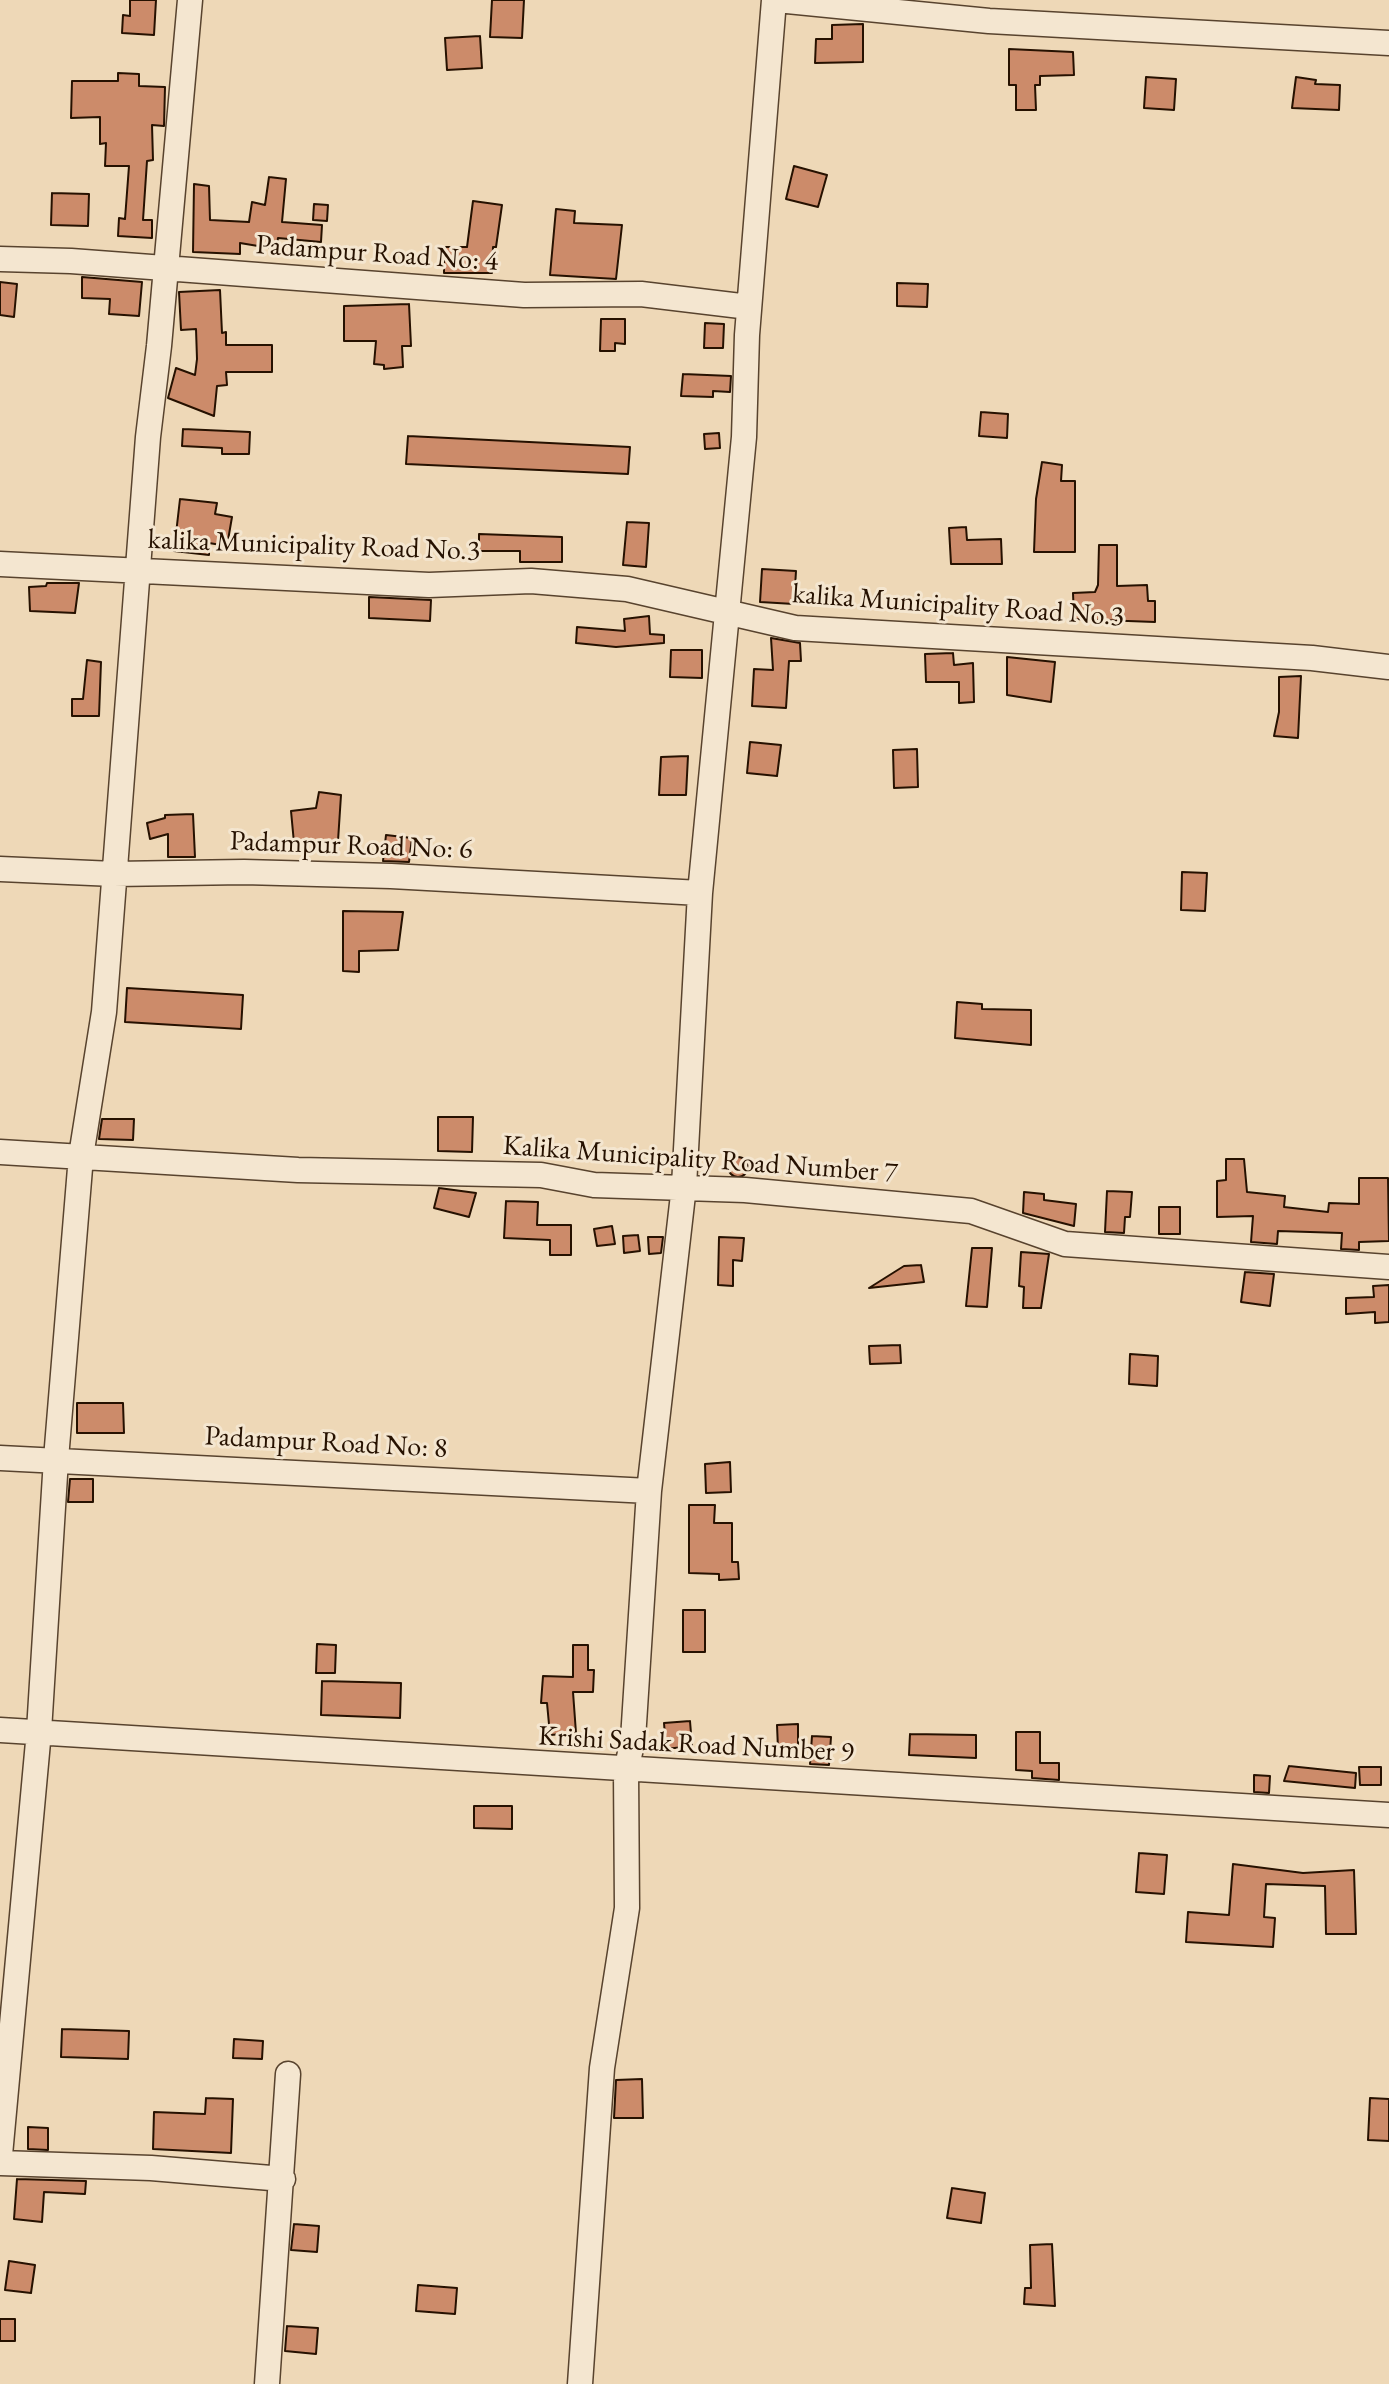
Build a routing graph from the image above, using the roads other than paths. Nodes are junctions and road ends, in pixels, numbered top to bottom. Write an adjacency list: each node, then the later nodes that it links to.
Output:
1 (190, 0): 5 (street)
2 (776, 0): 3 (street); 6 (street)
3 (1389, 43)
4 (0, 259): 5 (street, Padampur Road No: 4)
5 (166, 268): 6 (street, Padampur Road No: 4); 8 (street)
6 (749, 307): 9 (street)
7 (0, 564): 8 (street, kalika Municipality Road No.3)
8 (139, 571): 9 (street, kalika Municipality Road No.3); 12 (street)
9 (729, 612): 10 (street, kalika Municipality Road No.3); 13 (street)
10 (1389, 667)
11 (0, 869): 12 (street, Padampur Road No: 6)
12 (114, 874): 13 (street, Padampur Road No: 6); 15 (street)
13 (700, 893): 16 (street)
14 (0, 1152): 15 (street, Kalika Municipality Road Number 7)
15 (81, 1156): 16 (street, Kalika Municipality Road Number 7); 19 (street)
16 (684, 1186): 17 (street, Kalika Municipality Road Number 7); 20 (street)
17 (1389, 1267)
18 (0, 1458): 19 (street, Padampur Road No: 8)
19 (56, 1459): 20 (street, Padampur Road No: 8); 22 (street)
20 (649, 1491): 23 (street)
21 (0, 1730): 22 (street, Krishi Sadak Road Number 9)
22 (39, 1731): 23 (street, Krishi Sadak Road Number 9); 26 (street)
23 (626, 1771): 24 (street, Krishi Sadak Road Number 9); 30 (street)
24 (1389, 1815)
25 (288, 2074): 28 (street)
26 (0, 2155)
27 (0, 2163): 28 (street)
28 (283, 2179): 29 (street)
29 (267, 2384)
30 (580, 2384)

